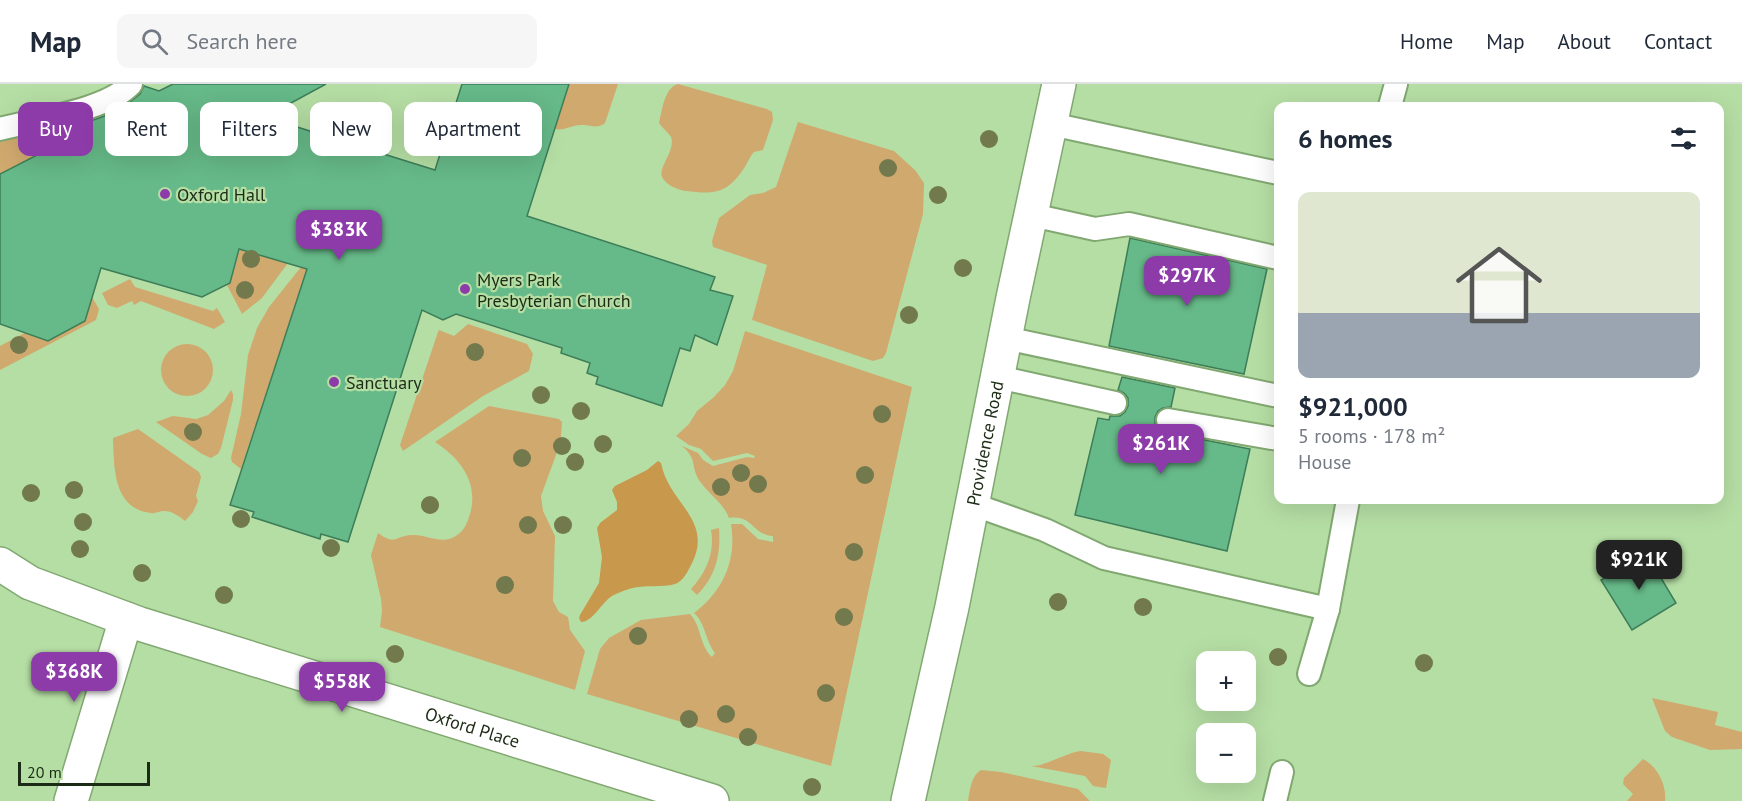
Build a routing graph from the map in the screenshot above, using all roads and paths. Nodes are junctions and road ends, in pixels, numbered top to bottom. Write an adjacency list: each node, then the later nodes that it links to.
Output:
1 (131, 84): 6 (lane)
2 (1059, 84): 5 (street, Providence Road)
3 (1396, 84): 4 (lane)
4 (1391, 102)
5 (1051, 124): 7 (lane); 8 (street, Providence Road)
6 (0, 129)
7 (1274, 172)
8 (1032, 215): 9 (lane); 10 (street, Providence Road)
9 (1274, 257)
10 (1005, 338): 11 (street, Providence Road); 12 (lane)
11 (998, 377): 13 (lane); 16 (street, Providence Road)
12 (1274, 395)
13 (1117, 396)
14 (1274, 432): 15 (lane)
15 (1274, 439)
16 (972, 504): 19 (lane); 25 (street, Providence Road)
17 (1347, 504): 19 (lane)
18 (0, 564): 20 (street, Oxford Place)
19 (1328, 609): 21 (lane)
20 (126, 619): 23 (street); 24 (street, Oxford Place)
21 (1309, 674)
22 (1282, 772): 26 (lane)
23 (70, 801)
24 (711, 801)
25 (908, 801)
26 (1275, 801)

